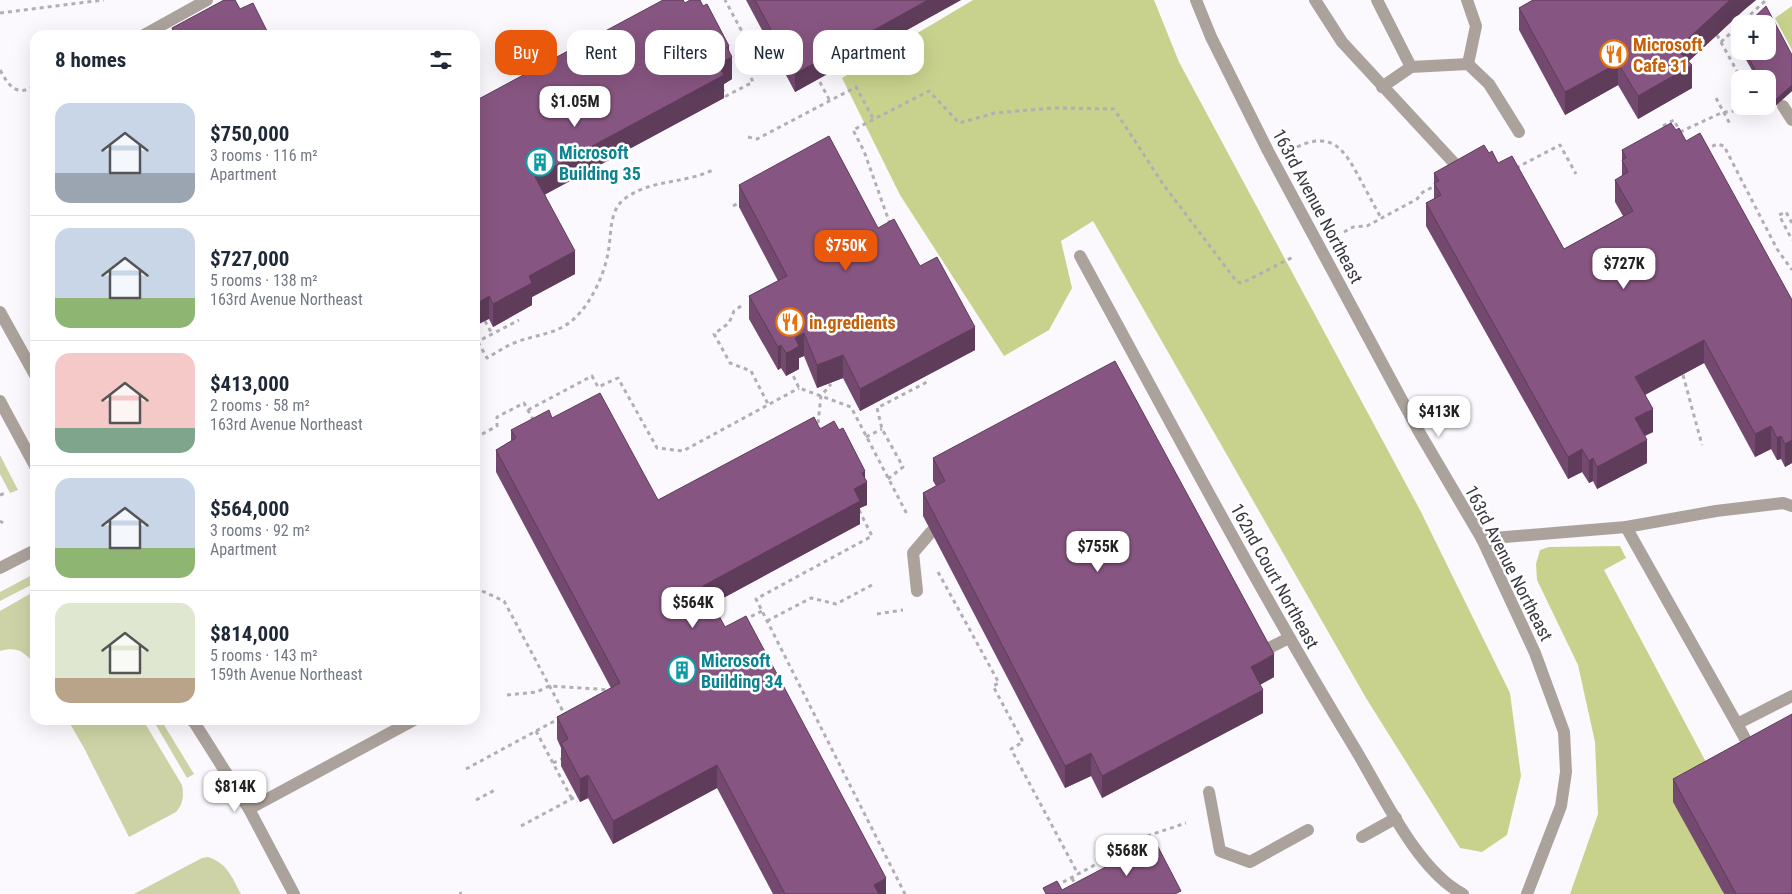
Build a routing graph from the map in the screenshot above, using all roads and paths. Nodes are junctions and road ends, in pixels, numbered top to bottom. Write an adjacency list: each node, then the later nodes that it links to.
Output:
1 (104, 0): 10 (path)
2 (207, 0): 12 (street)
3 (725, 0): 13 (path)
4 (1196, 0): 87 (street, 163rd Avenue Northeast)
5 (1315, 0): 23 (street)
6 (1377, 0): 17 (street)
7 (1467, 0): 16 (street)
8 (1766, 0): 15 (path)
9 (262, 12): 11 (path)
10 (0, 13)
11 (254, 17)
12 (153, 30)
13 (741, 30)
14 (1717, 35): 15 (path)
15 (1720, 42): 19 (path)
16 (1468, 64): 17 (street); 34 (street)
17 (1411, 67): 23 (street)
18 (0, 70): 24 (path)
19 (1736, 70)
20 (750, 75): 22 (path)
21 (816, 75): 26 (path)
22 (721, 86)
23 (1382, 87): 40 (street)
24 (30, 89)
25 (1716, 98): 29 (path)
26 (830, 101): 30 (path); 36 (path)
27 (1783, 106): 31 (street)
28 (1731, 111): 29 (path)
29 (1724, 113): 32 (path); 35 (path)
30 (874, 120): 49 (path); 53 (path)
31 (1792, 120)
32 (1730, 124)
33 (1663, 126): 35 (path)
34 (1518, 132)
35 (1680, 132): 37 (path)
36 (748, 137)
37 (1684, 140)
38 (1297, 147): 47 (path)
39 (1700, 153): 54 (path)
40 (1455, 164)
41 (714, 170): 61 (path)
42 (1510, 171): 43 (path)
43 (1576, 174)
44 (1440, 182): 47 (path)
45 (741, 202): 46 (path)
46 (733, 206)
47 (1381, 218): 50 (path)
48 (1792, 223): 51 (path)
49 (891, 227)
50 (1344, 232)
51 (1792, 240)
52 (1080, 256): 99 (street, 162nd Court Northeast)
53 (1295, 256)
54 (1792, 270)
55 (741, 306): 70 (path)
56 (0, 312): 62 (street)
57 (519, 320): 59 (path)
58 (485, 321): 59 (path)
59 (492, 334): 60 (path)
60 (480, 341)
61 (480, 348)
62 (30, 366)
63 (790, 366): 67 (path)
64 (1683, 375): 77 (path)
65 (927, 382): 72 (path)
66 (831, 384): 68 (path)
67 (799, 388): 68 (path); 70 (path)
68 (821, 396): 75 (path); 76 (path)
69 (0, 401): 78 (street)
70 (768, 404): 71 (path)
71 (528, 410): 73 (path); 74 (path)
72 (882, 429): 75 (path); 79 (path)
73 (539, 430)
74 (480, 435)
75 (866, 437): 79 (path)
76 (823, 440)
77 (1702, 445)
78 (30, 457)
79 (888, 479): 84 (path)
80 (5, 493): 81 (path)
81 (0, 495)
82 (1792, 506): 85 (street)
83 (859, 509): 95 (path)
84 (908, 516)
85 (1626, 527): 87 (street); 107 (street)
86 (931, 532): 93 (street)
87 (1482, 539): 133 (street, 163rd Avenue Northeast)
88 (30, 553): 89 (street)
89 (0, 568)
90 (938, 572): 126 (path)
91 (872, 585): 97 (path)
92 (482, 591): 101 (path)
93 (918, 591)
94 (903, 610): 96 (path)
95 (762, 611): 97 (path); 98 (path)
96 (877, 614)
97 (767, 621): 130 (path)
98 (739, 622)
99 (1290, 638): 100 (street); 121 (street, 162nd Court Northeast)
100 (1261, 652)
101 (549, 686): 102 (path); 103 (path); 106 (path)
102 (507, 694)
103 (604, 694)
104 (1792, 696): 107 (street)
105 (573, 711): 106 (path)
106 (565, 715): 110 (path)
107 (1737, 724): 111 (street)
108 (196, 725): 120 (street)
109 (405, 725): 120 (street)
110 (536, 731): 113 (path); 114 (path)
111 (1755, 756)
112 (566, 757): 113 (path)
113 (553, 764): 118 (path)
114 (466, 769)
115 (495, 790): 119 (path)
116 (1208, 792): 124 (street)
117 (577, 796): 118 (path)
118 (572, 799): 123 (path)
119 (476, 800)
120 (249, 809): 129 (street)
121 (1396, 818): 125 (street); 132 (street, 162nd Court Northeast)
122 (1186, 823): 126 (path)
123 (520, 826)
124 (1308, 830)
125 (1362, 837)
126 (1078, 874): 127 (path)
127 (1072, 878): 128 (path); 131 (path)
128 (1050, 890)
129 (294, 894)
130 (905, 894)
131 (1080, 894)
132 (1463, 894)
133 (1527, 894)

